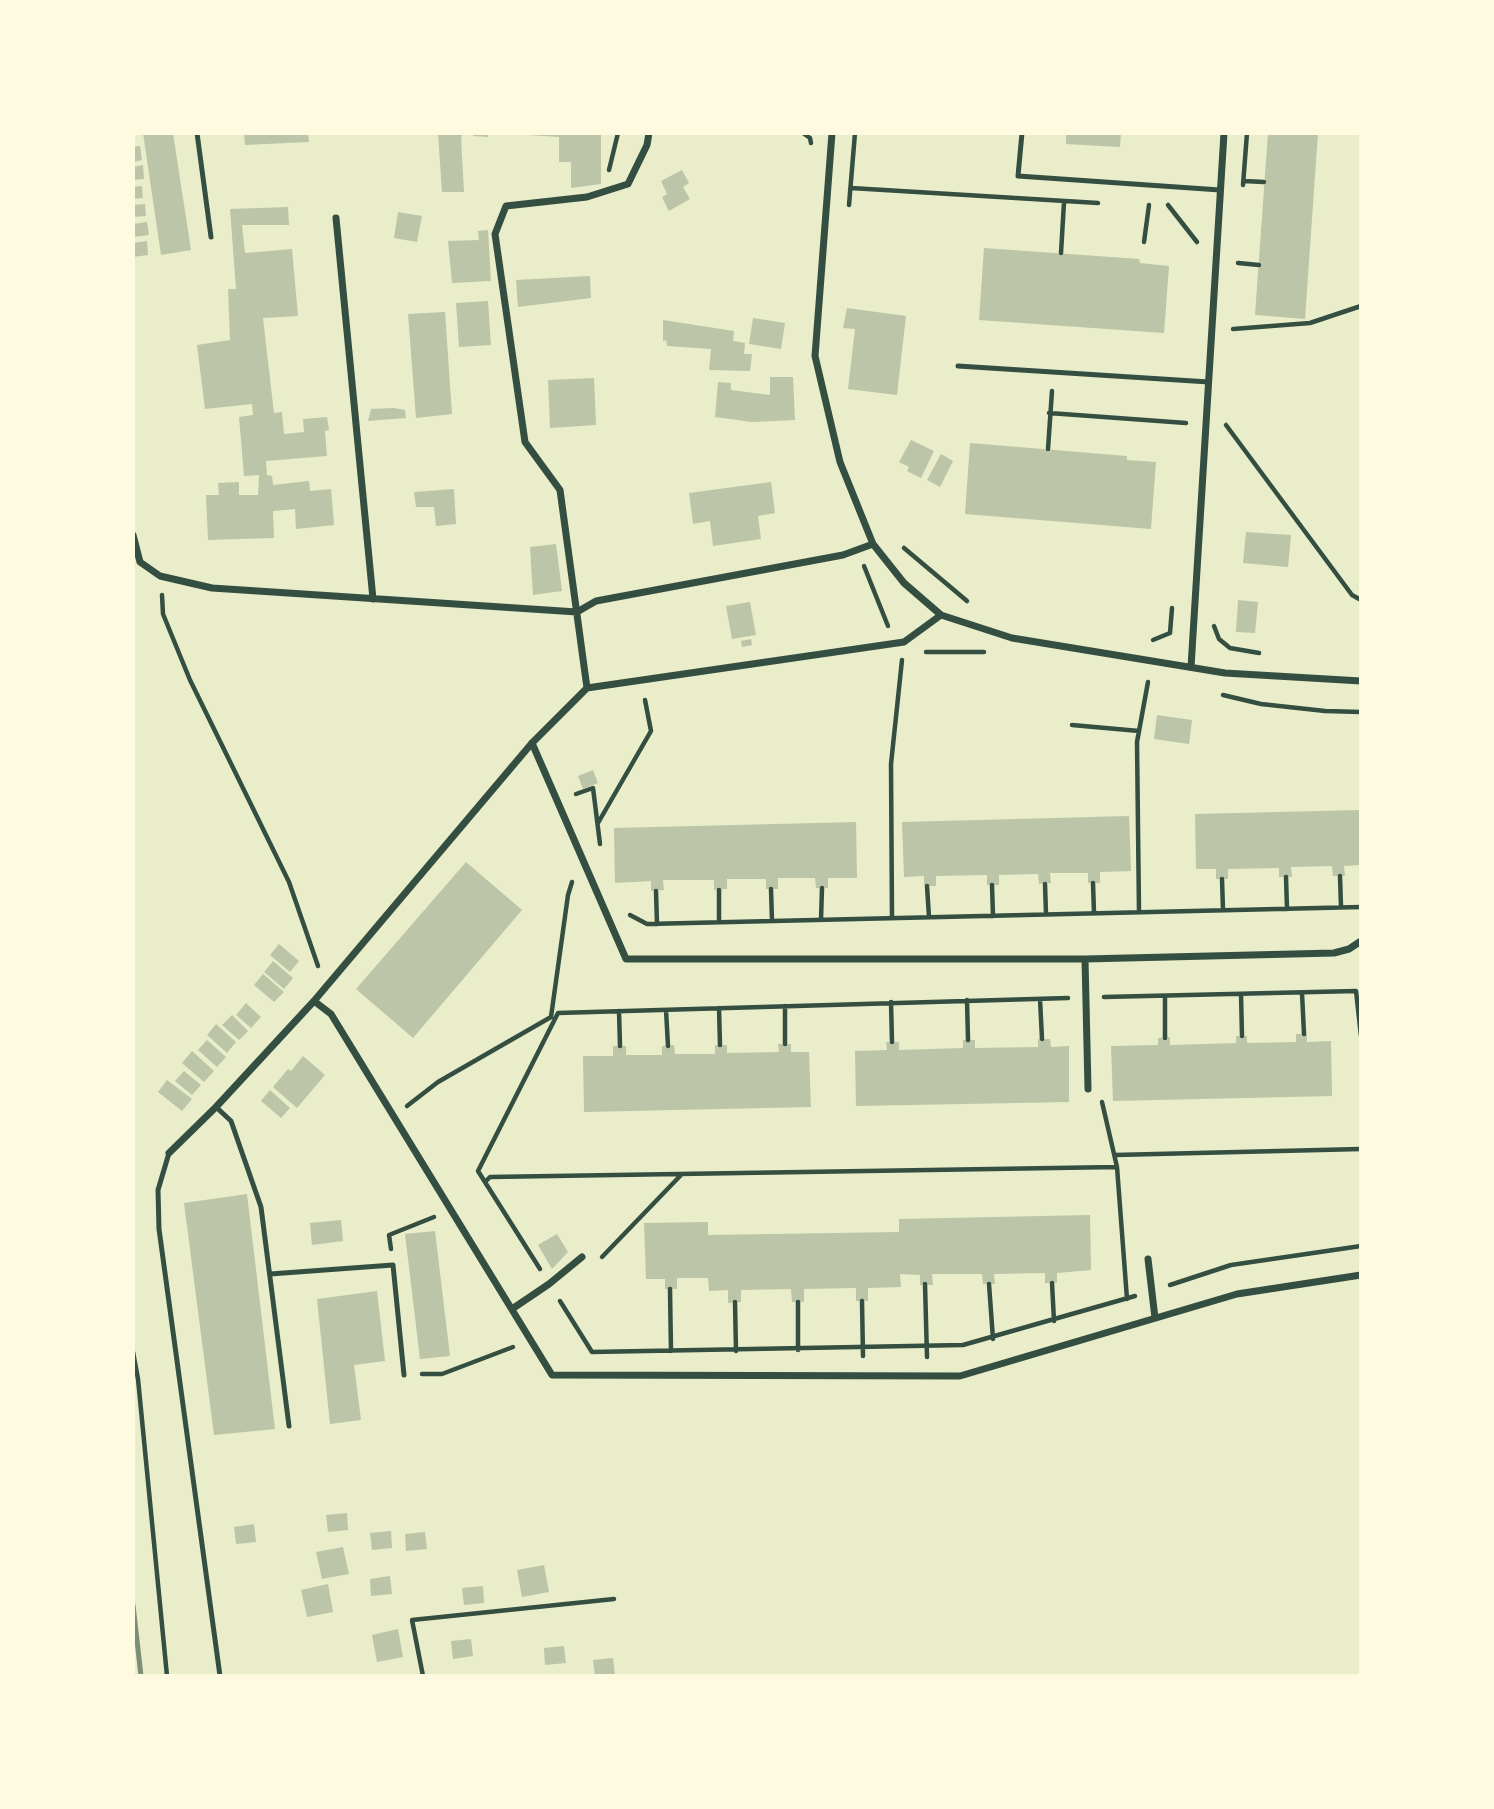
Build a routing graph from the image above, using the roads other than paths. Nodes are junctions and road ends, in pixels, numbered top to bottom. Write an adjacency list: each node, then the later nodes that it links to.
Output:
1 (197, 133): 8 (lane)
2 (649, 133): 14 (street)
3 (832, 133): 12 (street)
4 (1021, 133): 6 (lane)
5 (1224, 133): 6 (street)
6 (1220, 190): 10 (street)
7 (336, 218): 13 (street)
8 (211, 237)
9 (958, 366): 10 (lane)
10 (1209, 382): 16 (street)
11 (133, 535): 13 (street)
12 (873, 544): 14 (street); 15 (street)
13 (373, 599): 14 (street)
14 (578, 612): 18 (street)
15 (941, 615): 16 (street); 18 (street)
16 (1191, 667): 17 (street)
17 (1361, 681)
18 (587, 688): 19 (street)
19 (532, 743): 21 (street); 22 (street)
20 (1361, 941): 21 (street)
21 (1085, 960): 23 (street)
22 (314, 1001): 24 (street); 30 (street)
23 (1088, 1089)
24 (216, 1107): 25 (street); 28 (lane)
25 (169, 1153): 34 (lane)
26 (582, 1257): 30 (street)
27 (1148, 1259): 31 (street)
28 (270, 1274): 32 (lane); 33 (lane)
29 (1361, 1275): 31 (street)
30 (512, 1309): 31 (street)
31 (1155, 1318)
32 (404, 1375)
33 (289, 1426)
34 (220, 1676)

